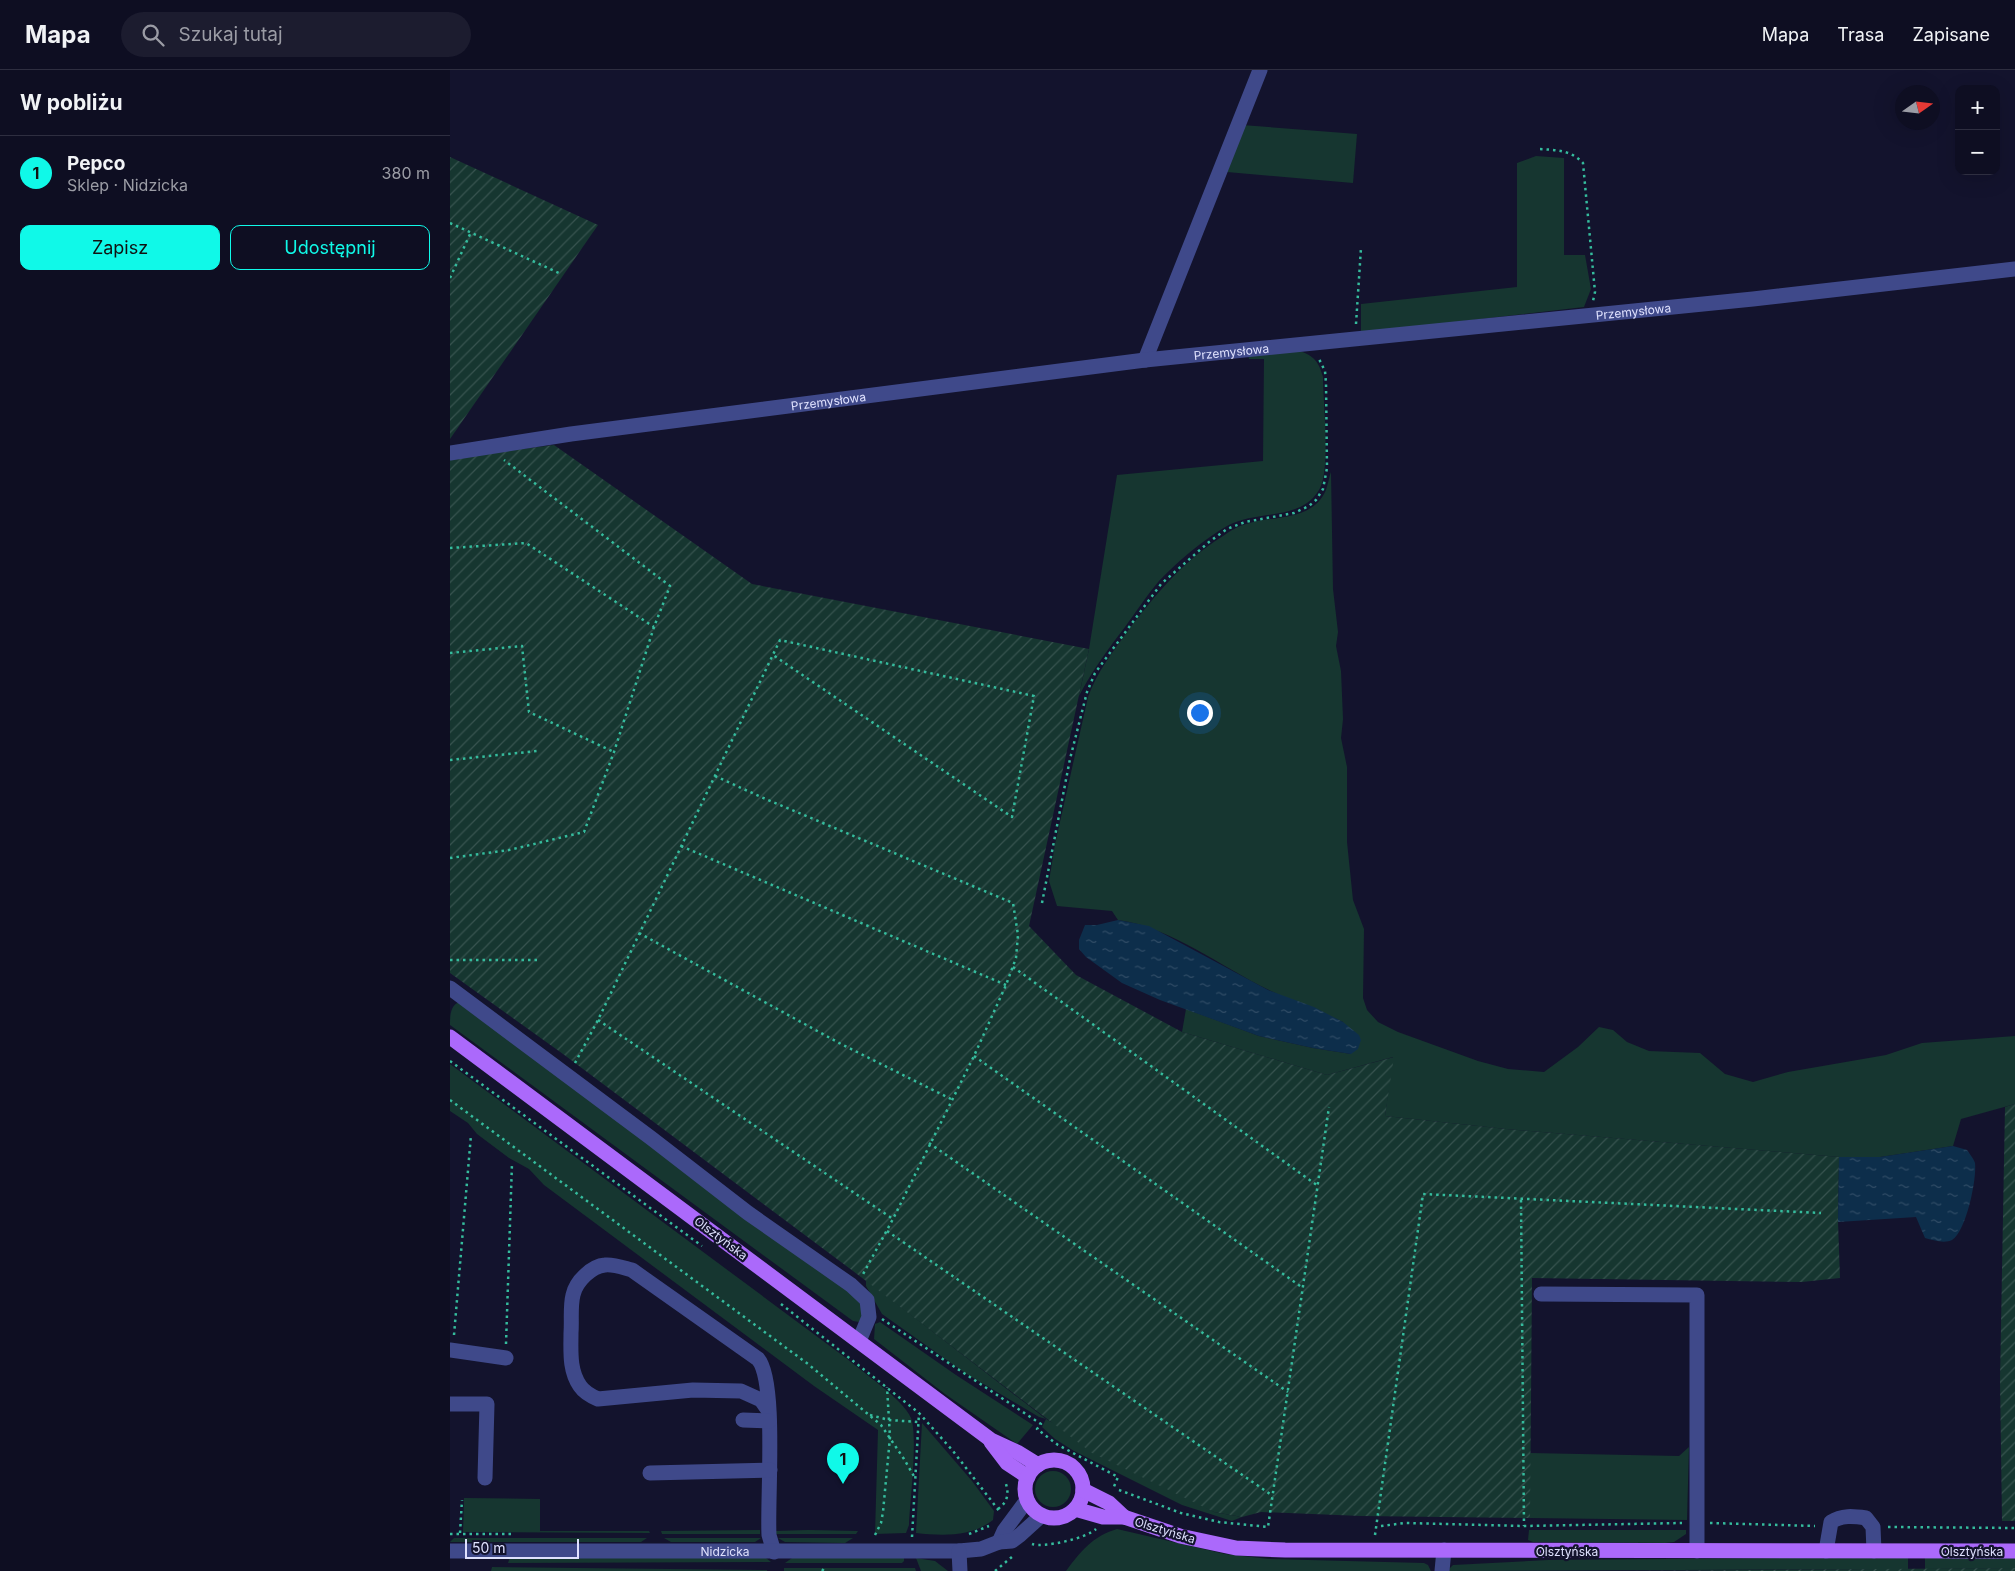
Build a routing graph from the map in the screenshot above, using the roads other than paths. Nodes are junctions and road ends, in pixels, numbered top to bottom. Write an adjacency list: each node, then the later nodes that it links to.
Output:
1 (1260, 70): 3 (street)
2 (2015, 269): 3 (street, Przemysłowa)
3 (1145, 360): 4 (street, Przemysłowa)
4 (450, 453)
5 (450, 988): 8 (street)
6 (450, 1037): 8 (main road, Olsztyńska)
7 (1541, 1294): 29 (street)
8 (859, 1341): 14 (main road, Olsztyńska)
9 (451, 1351): 10 (street)
10 (506, 1358)
11 (450, 1404): 19 (street)
12 (768, 1415): 12 (street); 13 (street); 16 (street)
13 (743, 1420)
14 (990, 1440): 15 (main road, Olsztyńska); 18 (main road, Olsztyńska)
15 (1038, 1465): 18 (main road); 20 (main road)
16 (770, 1470): 17 (street); 32 (street)
17 (650, 1473)
18 (1028, 1477): 21 (main road)
19 (486, 1478)
20 (1083, 1490): 22 (main road); 24 (main road, Olsztyńska)
21 (1027, 1500): 23 (main road); 25 (street)
22 (1075, 1509): 23 (main road); 24 (main road, Olsztyńska)
23 (1042, 1515): 25 (street, Nidzicka)
24 (1124, 1517): 26 (main road, Olsztyńska)
25 (999, 1542): 28 (street, Nidzicka)
26 (1444, 1550): 29 (main road, Olsztyńska); 35 (street)
27 (450, 1551): 32 (street, Nidzicka)
28 (960, 1551): 32 (street, Nidzicka); 34 (street)
29 (1697, 1551): 30 (main road, Olsztyńska)
30 (1826, 1551): 33 (main road, Olsztyńska); 33 (street)
31 (2015, 1551): 33 (main road, Olsztyńska)
32 (774, 1552)
33 (1874, 1552)
34 (960, 1571)
35 (1442, 1571)

